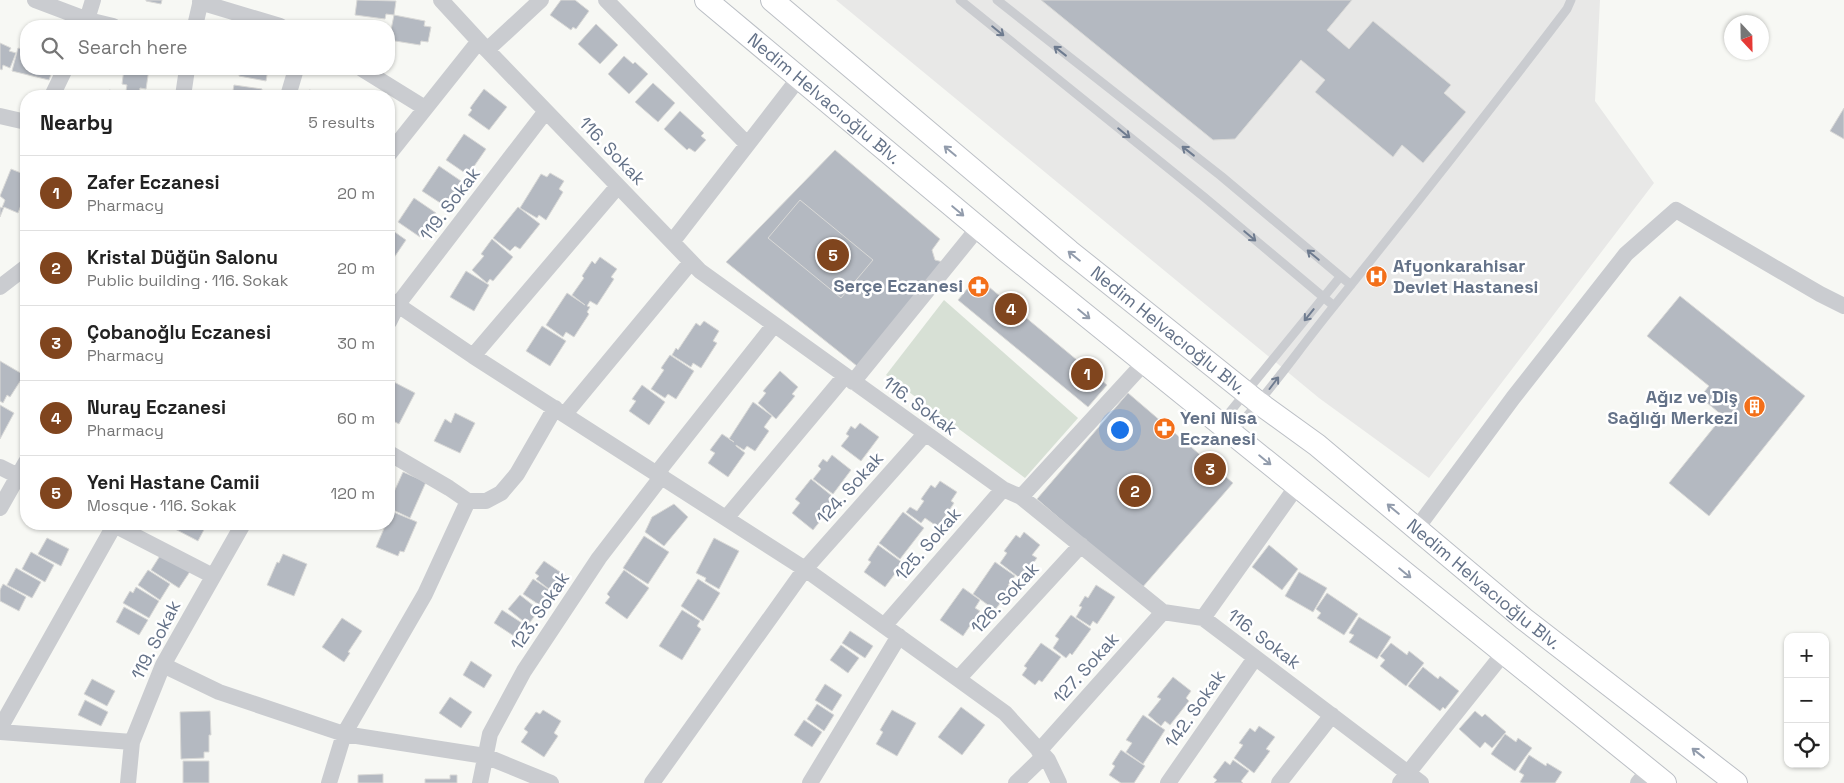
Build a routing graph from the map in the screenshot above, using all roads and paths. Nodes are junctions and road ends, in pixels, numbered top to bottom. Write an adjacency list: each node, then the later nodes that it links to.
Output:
1 (35, 0): 12 (street)
2 (93, 0): 13 (street)
3 (441, 0): 16 (street, 116. Sokak)
4 (541, 0): 16 (street)
5 (606, 0): 29 (street)
6 (772, 0): 48 (main road, Nedim Helvacıoğlu Blv., one-way to 6)
7 (960, 0): 39 (lane, one-way to 39)
8 (997, 0): 36 (lane, one-way to 8)
9 (1571, 0): 37 (lane)
10 (200, 1): 14 (street); 15 (street)
11 (712, 1): 21 (main road, Nedim Helvacıoğlu Blv.)
12 (79, 20)
13 (87, 20)
14 (196, 20)
15 (261, 20)
16 (483, 46): 25 (street); 26 (street, 116. Sokak)
17 (62, 75): 22 (street)
18 (186, 75): 23 (street)
19 (294, 75): 24 (street)
20 (372, 75): 25 (street)
21 (799, 78): 29 (street); 32 (main road, Nedim Helvacıoğlu Blv., one-way to 32)
22 (55, 90)
23 (184, 90)
24 (290, 90)
25 (426, 108): 30 (street)
26 (546, 111): 31 (street, 116. Sokak); 40 (street, 119. Sokak)
27 (0, 116): 28 (street)
28 (20, 121)
29 (747, 144): 33 (street)
30 (395, 147)
31 (618, 186): 33 (street, 116. Sokak); 45 (street)
32 (978, 228): 46 (main road, Nedim Helvacıoğlu Blv., one-way to 46); 47 (street)
33 (672, 242): 34 (street, 116. Sokak)
34 (690, 262): 44 (street, 116. Sokak); 49 (street)
35 (20, 272): 38 (street)
36 (1340, 277): 37 (lane); 39 (lane)
37 (1351, 285): 42 (lane)
38 (0, 287)
39 (1324, 297): 42 (lane); 48 (lane, one-way to 48)
40 (395, 300)
41 (395, 302): 45 (street)
42 (1334, 306): 48 (lane, one-way to 42)
43 (1844, 306): 63 (street)
44 (774, 325): 47 (street, 116. Sokak); 55 (street, 123. Sokak)
45 (473, 356): 49 (street)
46 (1144, 363): 50 (main road, Nedim Helvacıoğlu Blv.); 59 (street)
47 (849, 379): 51 (street, 116. Sokak); 62 (street)
48 (1253, 398): 50 (lane); 50 (lane); 63 (main road, Nedim Helvacıoğlu Blv., one-way to 48)
49 (560, 411): 55 (street); 60 (street)
50 (1226, 428): 57 (main road, Nedim Helvacıoğlu Blv., one-way to 57)
51 (925, 434): 58 (street, 116. Sokak); 68 (street, 124. Sokak)
52 (395, 457): 60 (street)
53 (0, 467): 54 (street)
54 (20, 472)
55 (659, 474): 62 (street); 83 (street, 123. Sokak)
56 (20, 479): 61 (street)
57 (1297, 486): 71 (street); 74 (main road, Nedim Helvacıoğlu Blv., one-way to 74)
58 (1003, 489): 59 (street, 116. Sokak); 72 (street, 125. Sokak)
59 (1021, 497): 67 (street, 116. Sokak)
60 (468, 501): 80 (street)
61 (0, 508)
62 (727, 518): 68 (street)
63 (1417, 528): 97 (main road, Nedim Helvacıoğlu Blv., one-way to 63)
64 (111, 530): 79 (street)
65 (125, 530): 69 (street)
66 (240, 530): 69 (street, 119. Sokak)
67 (1081, 545): 70 (street, 116. Sokak); 77 (street, 126. Sokak)
68 (805, 569): 72 (street); 90 (street, 124. Sokak)
69 (213, 576): 76 (street, 119. Sokak)
70 (1163, 612): 71 (street, 116. Sokak); 82 (street, 127. Sokak)
71 (1203, 618): 75 (street, 116. Sokak)
72 (884, 626): 73 (street)
73 (899, 636): 77 (street); 91 (street)
74 (1503, 654): 84 (street); 85 (main road, Nedim Helvacıoğlu Blv.)
75 (1255, 658): 78 (street, 116. Sokak); 94 (street, 142. Sokak)
76 (163, 665): 80 (street); 81 (street, 119. Sokak)
77 (958, 679): 82 (street)
78 (1332, 716): 84 (street, 116. Sokak); 95 (street)
79 (0, 730): 81 (street)
80 (344, 734): 83 (street); 87 (street)
81 (132, 742): 86 (street, 119. Sokak)
82 (1042, 753): 92 (street, 127. Sokak); 93 (street)
83 (484, 756): 88 (street, 123. Sokak); 89 (street)
84 (1404, 778): 96 (street, 116. Sokak)
85 (1651, 779)
86 (128, 783)
87 (330, 783)
88 (480, 783)
89 (552, 783)
90 (652, 783)
91 (810, 783)
92 (1016, 783)
93 (1060, 783)
94 (1168, 783)
95 (1279, 783)
96 (1421, 783)
97 (1736, 783)

